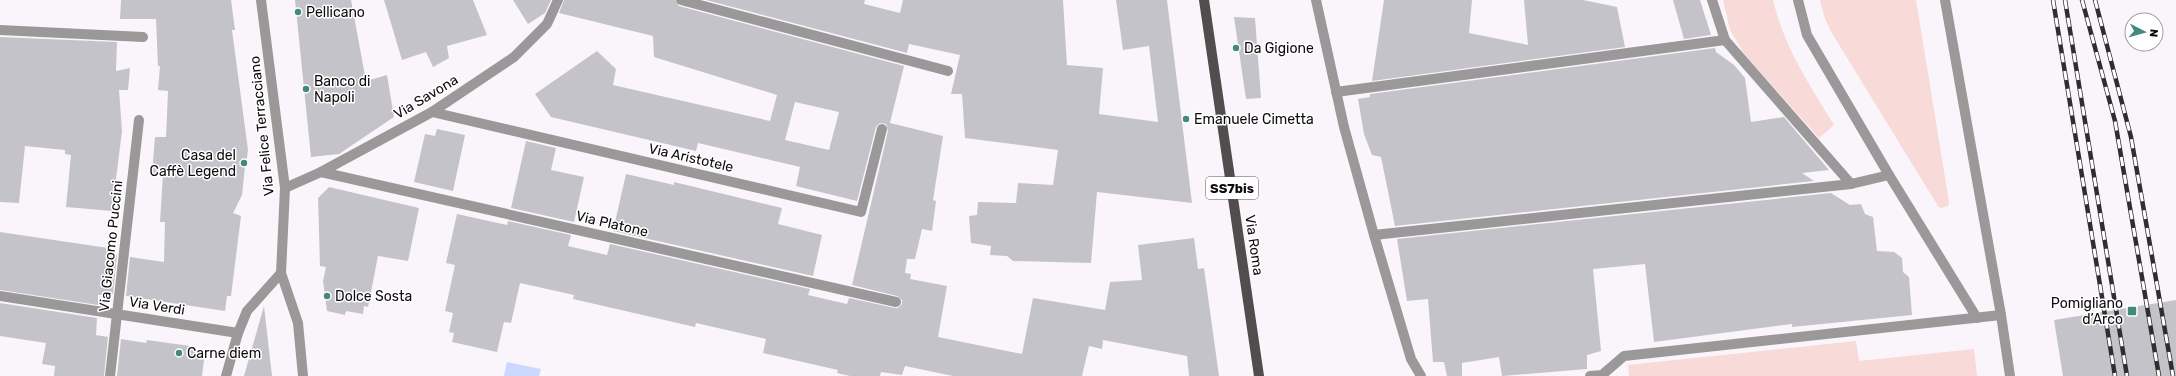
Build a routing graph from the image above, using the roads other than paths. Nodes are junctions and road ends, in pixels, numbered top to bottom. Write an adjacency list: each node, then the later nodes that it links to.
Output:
1 (261, 0): 20 (street, Via Felice Terracciano)
2 (558, 0): 14 (street, Via Savona)
3 (681, 0): 12 (street)
4 (1204, 0): 32 (main road, Via Roma / SS7bis)
5 (1316, 0): 13 (street)
6 (1712, 0): 11 (street)
7 (1798, 0): 18 (street)
8 (1945, 0): 26 (street)
9 (0, 30): 10 (street)
10 (143, 37)
11 (1725, 40): 13 (street); 19 (street)
12 (948, 71)
13 (1336, 92): 21 (street)
14 (432, 112): 16 (street, Via Aristotele); 17 (street, Via Savona)
15 (139, 120): 25 (street, Via Giacomo Puccini)
16 (882, 129)
17 (321, 172): 20 (street, Via Savona); 24 (street, Via Platone)
18 (1889, 175): 19 (street); 27 (street)
19 (1851, 184): 21 (street)
20 (284, 188): 22 (street, Via Felice Terracciano)
21 (1374, 235): 33 (street)
22 (281, 273): 28 (street); 31 (street, Via Felice Terracciano)
23 (0, 296): 25 (street, Via Verdi)
24 (896, 302)
25 (118, 314): 28 (street, Via Verdi); 29 (street, Via Giacomo Puccini)
26 (2001, 315): 27 (street); 35 (street)
27 (1977, 318): 34 (street)
28 (238, 333): 30 (street)
29 (110, 376)
30 (226, 376)
31 (303, 376)
32 (1260, 376)
33 (1421, 376)
34 (1590, 376)
35 (2010, 376)

